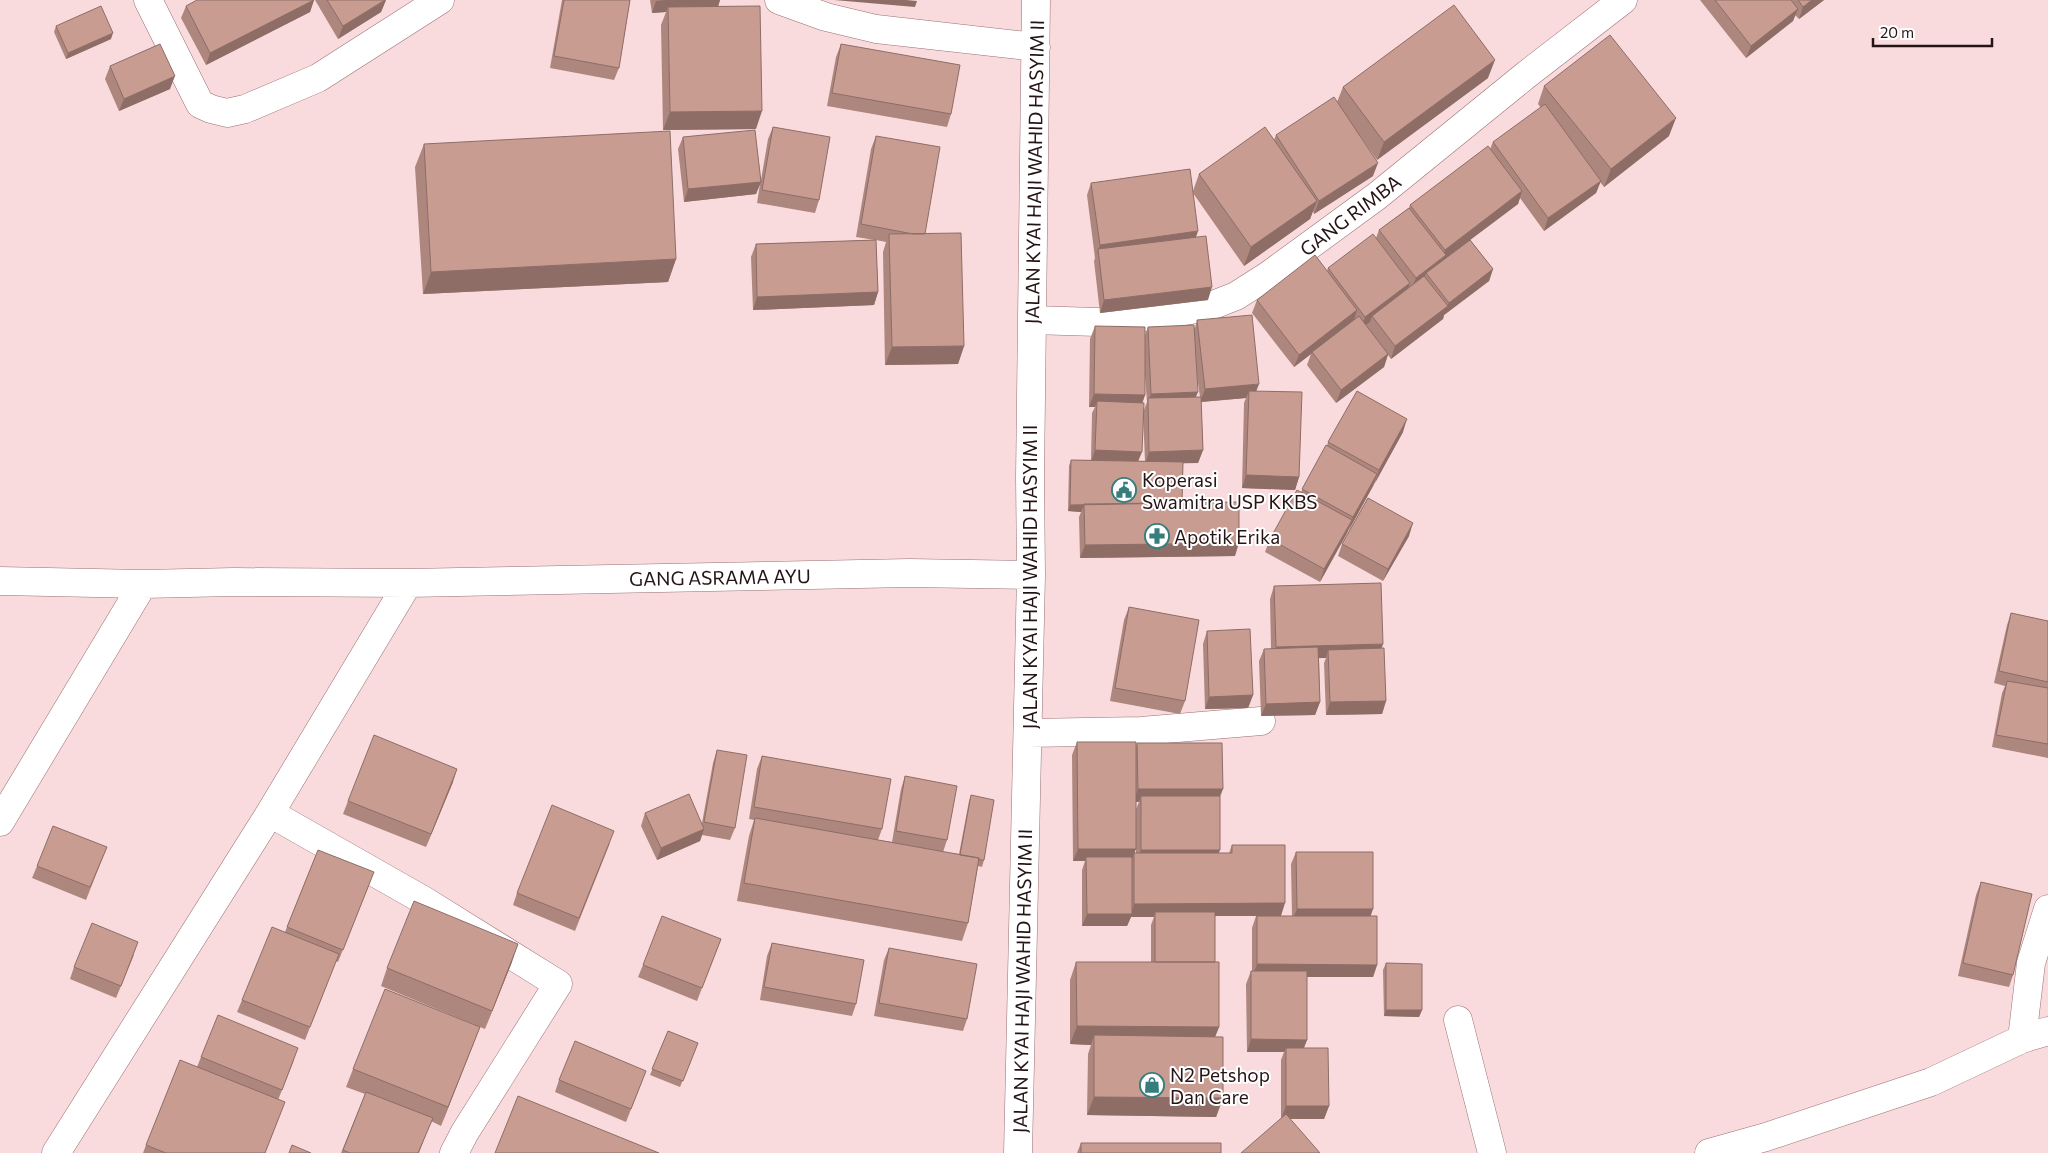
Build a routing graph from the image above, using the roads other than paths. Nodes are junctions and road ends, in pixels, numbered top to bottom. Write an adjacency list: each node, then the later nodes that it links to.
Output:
1 (148, 0): 2 (street)
2 (440, 0)
3 (779, 0): 6 (street)
4 (1036, 0): 6 (street, JALAN KYAI HAJI WAHID HASYIM II)
5 (1622, 0): 7 (street, GANG RIMBA)
6 (1036, 47): 7 (street, JALAN KYAI HAJI WAHID HASYIM II)
7 (1032, 320): 8 (street, JALAN KYAI HAJI WAHID HASYIM II)
8 (1031, 575): 10 (street, GANG ASRAMA AYU); 13 (street, JALAN KYAI HAJI WAHID HASYIM II)
9 (0, 581): 11 (street, GANG ASRAMA AYU)
10 (408, 583): 11 (street, GANG ASRAMA AYU); 14 (street)
11 (142, 584): 15 (street)
12 (1260, 721): 13 (street)
13 (1028, 733): 22 (street, JALAN KYAI HAJI WAHID HASYIM II)
14 (270, 813): 20 (street); 21 (street)
15 (0, 822)
16 (2048, 909): 19 (street)
17 (1458, 1020): 23 (street)
18 (2048, 1032): 19 (street)
19 (2022, 1038): 24 (street)
20 (56, 1153)
21 (454, 1153)
22 (1018, 1153)
23 (1492, 1153)
24 (1709, 1153)

